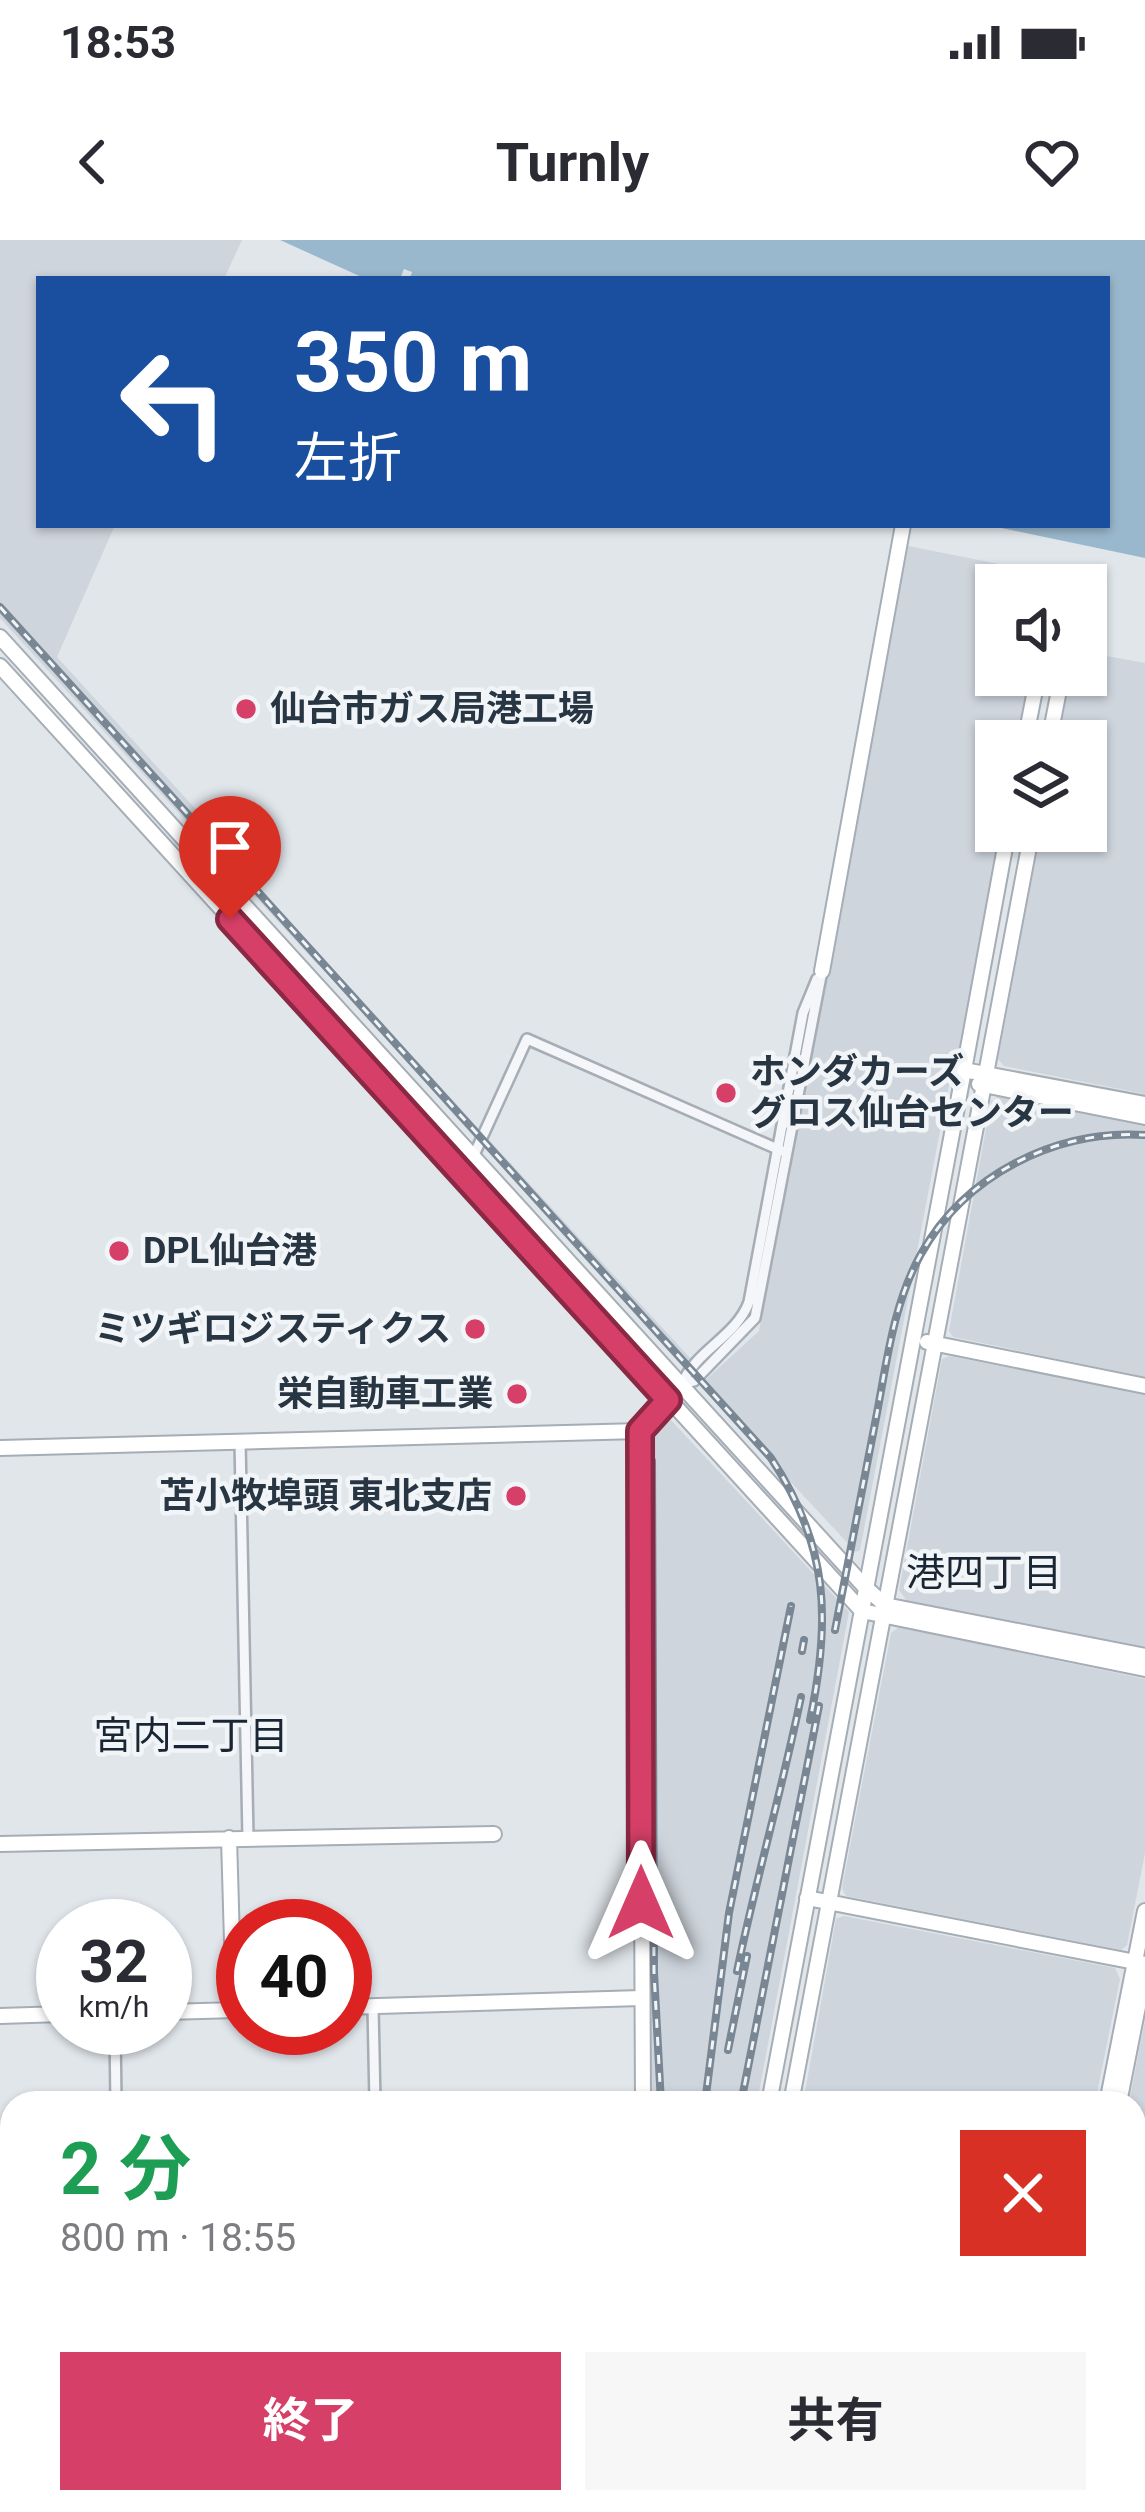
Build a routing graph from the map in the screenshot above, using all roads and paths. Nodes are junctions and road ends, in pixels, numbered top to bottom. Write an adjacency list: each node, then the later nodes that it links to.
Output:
1 (902, 528): 7 (street)
2 (0, 638): 6 (street)
3 (0, 666): 8 (street)
4 (1004, 852): 9 (street)
5 (1028, 852): 10 (street)
6 (304, 971): 8 (street); 14 (street)
7 (822, 971): 13 (street)
8 (290, 984): 19 (street)
9 (963, 1075): 10 (street); 15 (street)
10 (984, 1079): 11 (street); 12 (street); 16 (street)
11 (1145, 1104)
12 (1145, 1117)
13 (782, 1152): 14 (street); 17 (street)
14 (474, 1155): 17 (street)
15 (913, 1339): 16 (street); 23 (street)
16 (934, 1343): 18 (street); 24 (street)
17 (682, 1384): 19 (street); 23 (street)
18 (1145, 1386)
19 (668, 1400): 20 (street); 25 (street)
20 (640, 1431): 21 (street); 37 (street)
21 (240, 1441): 22 (street); 30 (street)
22 (0, 1448)
23 (866, 1587): 24 (street); 25 (street)
24 (884, 1610): 25 (street); 26 (street); 27 (street); 34 (street)
25 (862, 1611): 32 (street)
26 (1145, 1656)
27 (1145, 1669)
28 (494, 1834): 30 (street)
29 (229, 1838): 30 (street); 31 (street); 33 (street)
30 (248, 1838)
31 (0, 1844)
32 (807, 1898): 34 (street); 45 (street)
33 (233, 1899)
34 (829, 1902): 36 (street); 46 (street)
35 (1145, 1911): 36 (street)
36 (1142, 1966): 47 (street); 48 (street)
37 (641, 1998): 38 (street); 44 (street)
38 (373, 2006): 43 (street)
39 (36, 2015): 40 (street)
40 (0, 2016)
41 (115, 2055): 42 (street)
42 (116, 2091)
43 (375, 2091)
44 (643, 2091)
45 (771, 2091)
46 (793, 2091)
47 (1110, 2091)
48 (1121, 2091)

